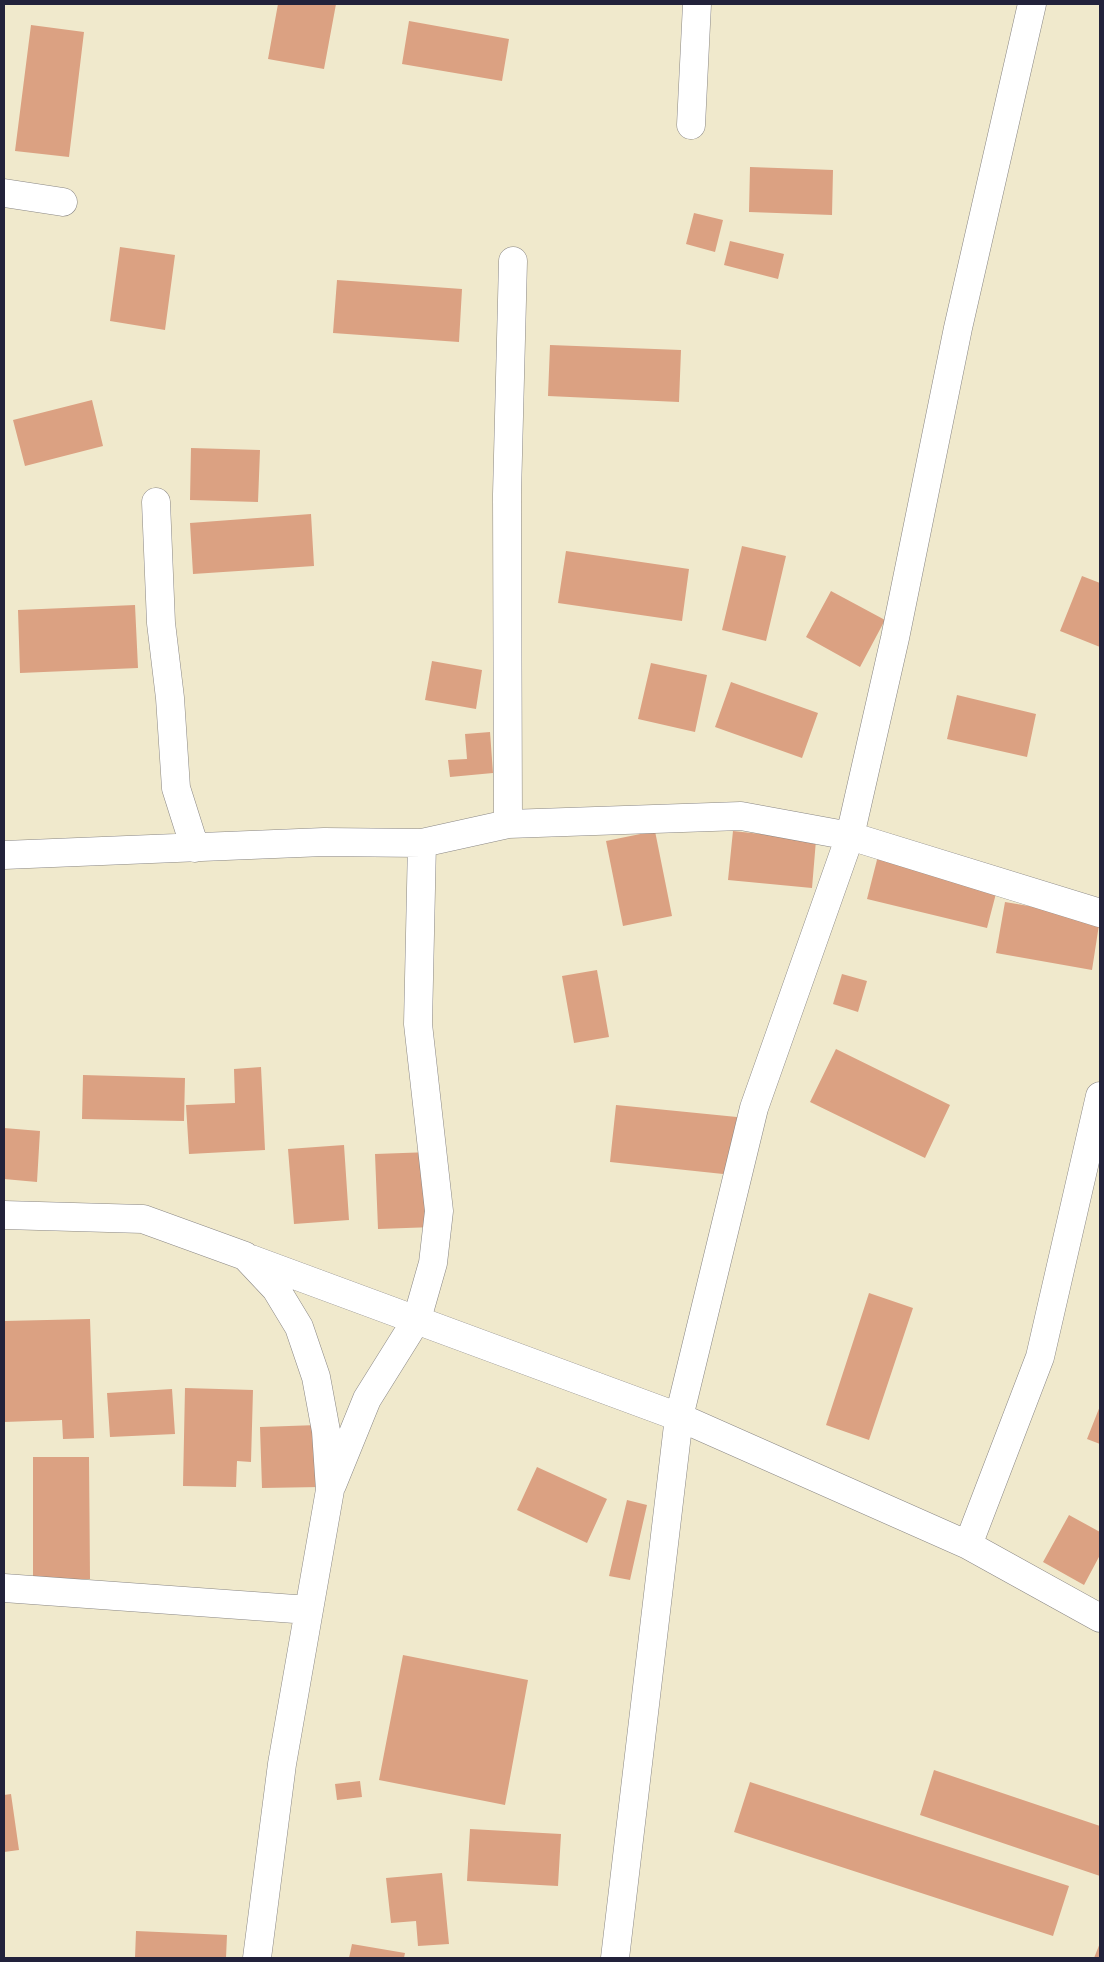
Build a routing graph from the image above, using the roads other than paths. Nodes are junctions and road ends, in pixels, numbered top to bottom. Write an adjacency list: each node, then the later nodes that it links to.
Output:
1 (697, 4): 3 (street)
2 (1032, 4): 9 (street)
3 (691, 125)
4 (4, 193): 5 (street)
5 (63, 202)
6 (513, 262): 8 (street)
7 (156, 502): 11 (street)
8 (508, 824): 9 (street); 10 (street)
9 (850, 836): 13 (street); 18 (street)
10 (422, 843): 11 (street); 17 (street)
11 (195, 848): 12 (street)
12 (4, 856)
13 (1100, 913)
14 (1100, 1096): 20 (street)
15 (4, 1215): 16 (street)
16 (245, 1256): 17 (street); 19 (street)
17 (417, 1320): 18 (street); 19 (street)
18 (679, 1417): 20 (street); 25 (street)
19 (330, 1490): 22 (street)
20 (968, 1545): 23 (street)
21 (4, 1588): 22 (street)
22 (309, 1610): 24 (street)
23 (1100, 1618)
24 (257, 1958)
25 (615, 1958)

